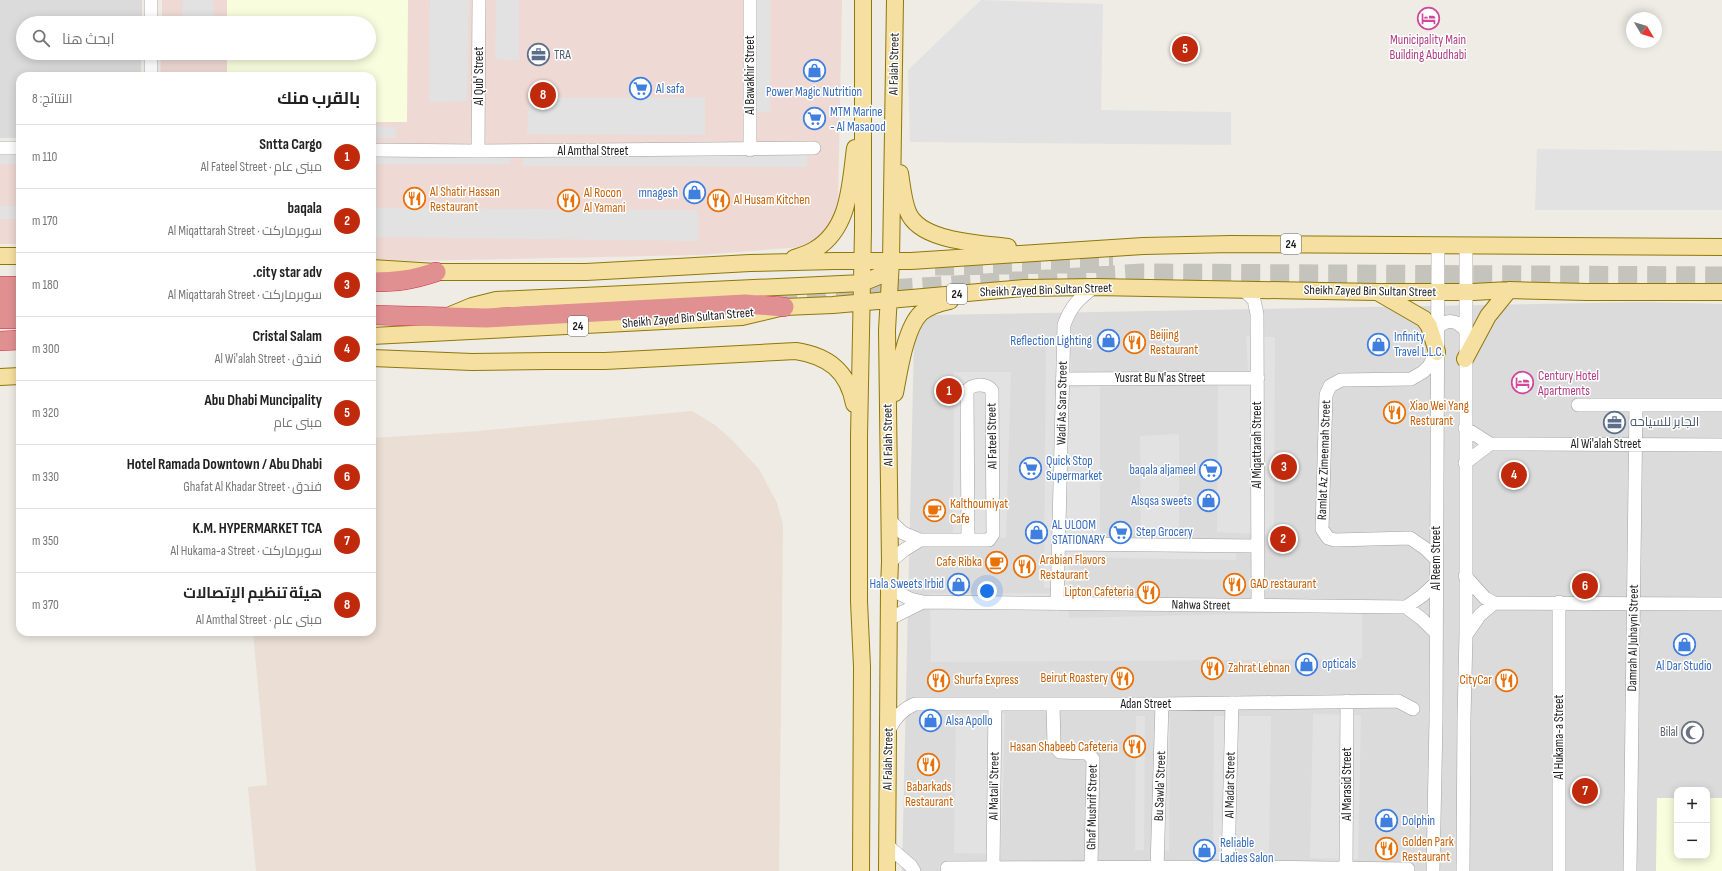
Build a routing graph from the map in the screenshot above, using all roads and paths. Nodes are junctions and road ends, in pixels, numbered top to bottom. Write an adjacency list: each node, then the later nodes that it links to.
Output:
1 (152, 0): 6 (street)
2 (479, 0): 16 (street, Al Qub' Street)
3 (750, 0): 15 (street, Al Bawakhir Street)
4 (862, 0): 9 (main road, Al Falah Street)
5 (895, 0): 10 (main road, Al Falah Street)
6 (151, 16)
7 (151, 60): 8 (street)
8 (151, 72)
9 (863, 85): 23 (main road, Al Falah Street); 25 (main road)
10 (893, 133): 20 (main road); 24 (main road, Al Falah Street)
11 (0, 148): 12 (street)
12 (16, 148)
13 (814, 148): 15 (street, Al Amthal Street)
14 (376, 150): 16 (street, Al Amthal Street)
15 (750, 150): 16 (street, Al Amthal Street)
16 (478, 151)
17 (1438, 246): 18 (main road, 24); 20 (main road, 24); 37 (street, Al Reem Street)
18 (1466, 246): 19 (main road, 24); 38 (street)
19 (1722, 247)
20 (1035, 252): 24 (main road, 24)
21 (0, 256): 22 (main road)
22 (16, 256)
23 (862, 261): 24 (main road, 24); 25 (main road, 24); 29 (main road, Al Falah Street)
24 (892, 261): 29 (main road); 40 (main road, Al Falah Street)
25 (782, 262): 27 (main road, 24)
26 (376, 268): 27 (main road, 24)
27 (436, 272): 28 (highway)
28 (376, 282)
29 (862, 283): 41 (main road, Al Falah Street); 46 (main road)
30 (0, 286): 31 (highway)
31 (16, 286)
32 (1094, 286): 33 (main road, Sheikh Zayed Bin Sultan Street / 24); 34 (main road, Sheikh Zayed Bin Sultan Street / 24); 60 (street, Wadi As Sara Street)
33 (1024, 288): 40 (main road, Sheikh Zayed Bin Sultan Street / 24); 65 (main road)
34 (1243, 289): 36 (main road, Sheikh Zayed Bin Sultan Street / 24); 59 (street, Al Miqattarah Street)
35 (1509, 290): 38 (main road, Sheikh Zayed Bin Sultan Street / 24); 39 (main road, Sheikh Zayed Bin Sultan Street / 24); 56 (main road)
36 (1378, 292): 37 (main road, Sheikh Zayed Bin Sultan Street / 24); 54 (main road)
37 (1437, 292): 38 (main road, Sheikh Zayed Bin Sultan Street / 24); 49 (street, Al Reem Street)
38 (1466, 292): 50 (street)
39 (1722, 292)
40 (890, 299): 41 (main road, Sheikh Zayed Bin Sultan Street / 24); 65 (main road, Al Falah Street)
41 (861, 302): 44 (main road, Sheikh Zayed Bin Sultan Street / 24); 66 (main road, Al Falah Street)
42 (0, 304): 43 (highway)
43 (16, 304)
44 (784, 307): 46 (highway); 51 (main road, Sheikh Zayed Bin Sultan Street / 24)
45 (376, 315): 46 (highway)
46 (448, 316)
47 (0, 319): 48 (highway)
48 (16, 319)
49 (1437, 328): 50 (street); 54 (street, Al Reem Street)
50 (1466, 331): 56 (street)
51 (376, 336)
52 (0, 340): 53 (highway)
53 (16, 340)
54 (1437, 352): 76 (street, Al Reem Street); 76 (street, Ramlat Az Zimeemah Street)
55 (376, 358): 66 (main road)
56 (1466, 359): 64 (street)
57 (16, 376): 58 (main road)
58 (0, 377)
59 (1258, 378): 60 (street, Yusrat Bu N'as Street); 75 (street, Al Miqattarah Street)
60 (1062, 379): 74 (street, Wadi As Sara Street)
61 (1578, 405): 62 (street)
62 (1636, 405): 63 (street); 68 (street, Damrah Al Juhayni Street)
63 (1722, 405)
64 (1465, 428): 67 (street); 70 (street)
65 (888, 432): 71 (main road, Al Falah Street)
66 (859, 437): 107 (main road, Al Falah Street)
67 (1490, 444): 68 (street, Al Wi'alah Street); 70 (street)
68 (1635, 445): 69 (street, Al Wi'alah Street); 84 (street, Damrah Al Juhayni Street)
69 (1722, 445)
70 (1465, 463): 78 (street)
71 (890, 521): 72 (street, Al Fateel Street); 77 (main road, Al Falah Street)
72 (920, 540): 73 (street, Al Fateel Street); 77 (street)
73 (968, 540): 73 (street, Al Fateel Street)
74 (1059, 544): 75 (street); 85 (street, Wadi As Sara Street)
75 (1257, 546): 87 (street, Al Miqattarah Street)
76 (1436, 559): 79 (street, Al Reem Street)
77 (890, 562): 80 (main road, Al Falah Street)
78 (1465, 576): 83 (street); 91 (street)
79 (1436, 583): 88 (street); 90 (street, Al Reem Street)
80 (888, 588): 81 (street, Nahwa Street); 89 (main road, Al Falah Street)
81 (923, 602): 85 (street, Nahwa Street); 89 (street, Nahwa Street)
82 (1559, 602): 83 (street); 84 (street); 112 (street, Al Hukama-a Street)
83 (1494, 603): 91 (street)
84 (1633, 603): 86 (street); 113 (street, Damrah Al Juhayni Street)
85 (1057, 604): 87 (street, Nahwa Street)
86 (1722, 604)
87 (1258, 605): 88 (street, Nahwa Street)
88 (1406, 607): 90 (street)
89 (889, 619): 98 (main road, Al Falah Street)
90 (1436, 633): 110 (street, Al Reem Street)
91 (1466, 635): 111 (street)
92 (1348, 701): 93 (street, Adan Street); 97 (street, Adan Street); 105 (street, Al Marasid Street)
93 (1232, 703): 95 (street, Adan Street); 100 (street, Al Madar Street)
94 (995, 704): 96 (street, Adan Street); 98 (street, Adan Street); 102 (street, Al Matali' Street)
95 (1162, 704): 96 (street, Adan Street); 104 (street, Bu Sawla' Street)
96 (1054, 705): 103 (street, Ghaf Mushrif Street)
97 (1413, 709)
98 (889, 730): 99 (main road, Al Falah Street)
99 (888, 846): 108 (main road, Al Falah Street); 109 (street)
100 (1228, 867): 104 (street); 105 (street)
101 (947, 868): 102 (street)
102 (993, 868): 103 (street)
103 (1091, 868): 104 (street)
104 (1158, 868)
105 (1346, 868): 106 (street)
106 (1408, 869)
107 (862, 871)
108 (887, 871)
109 (914, 871)
110 (1433, 871)
111 (1463, 871)
112 (1558, 871)
113 (1630, 871)

